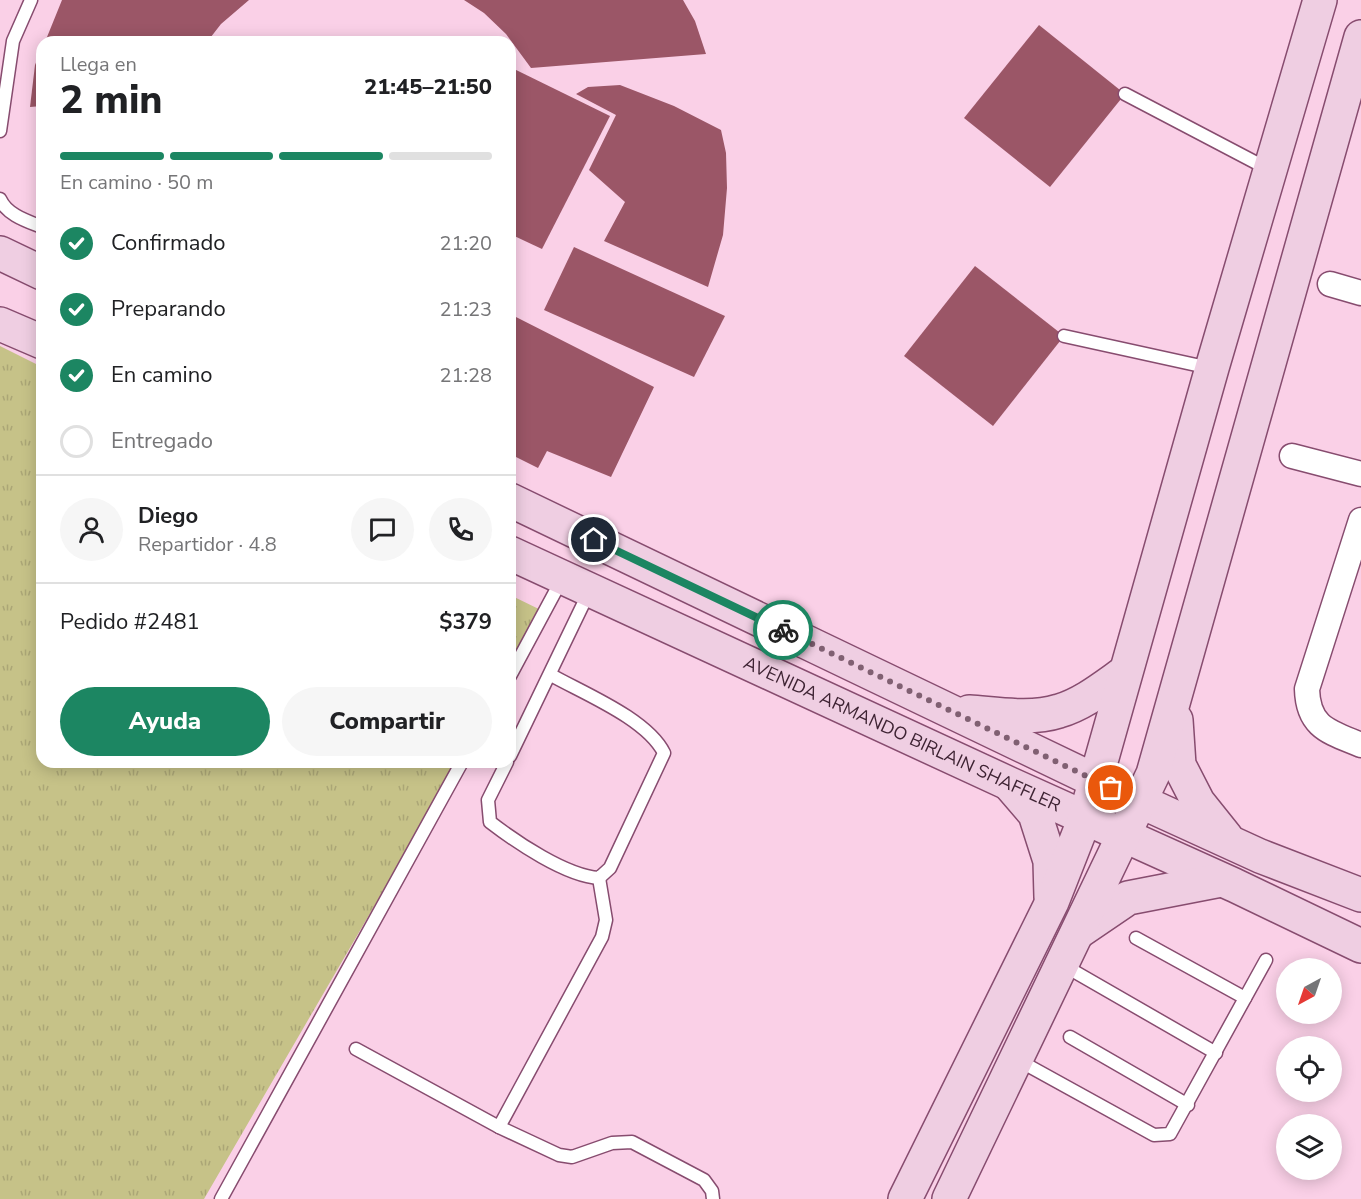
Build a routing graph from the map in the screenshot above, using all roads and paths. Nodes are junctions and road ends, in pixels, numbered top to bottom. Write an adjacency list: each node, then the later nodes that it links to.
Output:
1 (31, 0): 5 (lane)
2 (1320, 0): 6 (street)
3 (1361, 37): 10 (street)
4 (1125, 94): 6 (lane)
5 (0, 131)
6 (1269, 170): 8 (street)
7 (0, 199): 9 (lane)
8 (1255, 218): 10 (street); 18 (street)
9 (36, 225)
10 (1305, 233): 28 (street)
11 (0, 253): 12 (street)
12 (36, 270)
13 (1330, 284): 14 (street)
14 (1361, 293)
15 (0, 324): 17 (street)
16 (1064, 336): 18 (lane)
17 (36, 339)
18 (1212, 368): 26 (street)
19 (1292, 456): 20 (street)
20 (1361, 474)
21 (516, 503): 29 (street)
22 (1361, 520): 31 (street)
23 (516, 556): 24 (street, AVENIDA ARMANDO BIRLAIN SHAFFLER)
24 (576, 584): 25 (lane); 27 (lane); 35 (street, AVENIDA ARMANDO BIRLAIN SHAFFLER)
25 (516, 668)
26 (1124, 673): 29 (street); 34 (street)
27 (551, 675): 30 (lane); 40 (lane)
28 (1174, 699): 36 (street); 39 (street)
29 (953, 711): 34 (street)
30 (516, 744)
31 (1361, 746)
32 (459, 768): 57 (lane)
33 (504, 768): 40 (lane)
34 (1096, 781): 36 (street); 37 (street)
35 (1010, 784): 37 (street, AVENIDA ARMANDO BIRLAIN SHAFFLER); 43 (street)
36 (1142, 802): 38 (street); 39 (street)
37 (1085, 818): 38 (street, AVENIDA ARMANDO BIRLAIN SHAFFLER); 43 (street)
38 (1125, 837): 41 (street, AVENIDA ARMANDO BIRLAIN SHAFFLER); 45 (street)
39 (1231, 843): 42 (street)
40 (599, 878): 56 (lane)
41 (1221, 880): 45 (street); 47 (street, AVENIDA ARMANDO BIRLAIN SHAFFLER)
42 (1361, 895)
43 (1052, 902): 59 (street)
44 (1361, 906): 47 (street)
45 (1076, 933): 49 (street)
46 (1136, 938): 50 (lane)
47 (1353, 943)
48 (1266, 960): 50 (lane)
49 (1061, 964): 53 (lane); 54 (street)
50 (1245, 998): 53 (lane)
51 (1070, 1037): 55 (lane)
52 (356, 1048): 56 (lane)
53 (1216, 1053): 55 (lane)
54 (1016, 1059): 55 (lane); 60 (street)
55 (1188, 1105)
56 (499, 1127): 58 (lane)
57 (221, 1199)
58 (713, 1199)
59 (905, 1199)
60 (949, 1199)

